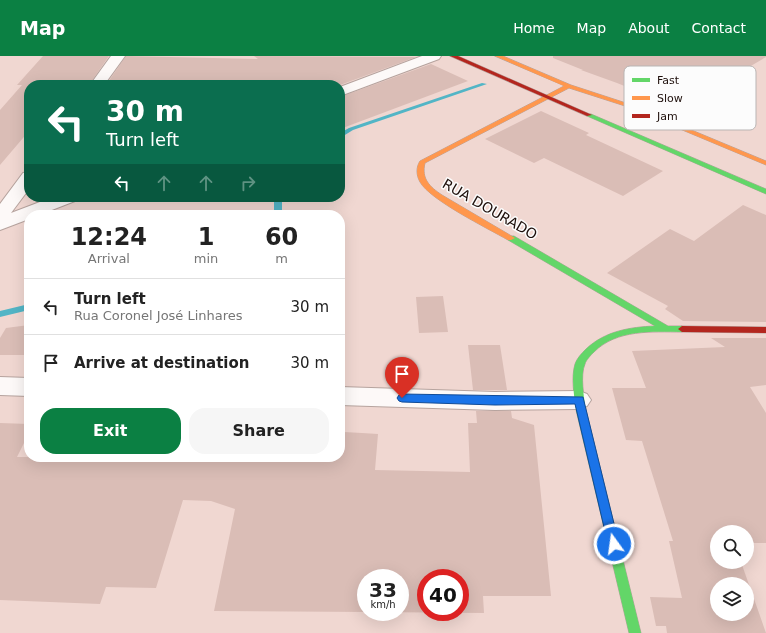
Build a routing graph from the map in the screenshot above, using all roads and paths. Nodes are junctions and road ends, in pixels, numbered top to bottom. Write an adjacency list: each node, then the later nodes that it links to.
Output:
1 (118, 56): 5 (street)
2 (434, 56): 7 (street)
3 (453, 56): 8 (street)
4 (498, 56): 6 (street)
5 (101, 80)
6 (569, 86): 8 (street, RUA DOURADO); 9 (street)
7 (345, 90)
8 (545, 97): 11 (street); 23 (street, RUA DOURADO)
9 (624, 104)
10 (624, 107): 11 (street)
11 (608, 116): 12 (street)
12 (624, 124)
13 (637, 130): 17 (street)
14 (687, 130): 15 (street)
15 (766, 163)
16 (24, 184): 21 (street)
17 (766, 192)
18 (56, 202): 19 (street)
19 (36, 210)
20 (24, 215): 22 (street)
21 (0, 216)
22 (0, 224)
23 (666, 329): 24 (street); 28 (street)
24 (766, 330)
25 (0, 386): 26 (street)
26 (24, 387)
27 (345, 396): 28 (street)
28 (579, 400): 29 (street)
29 (636, 633)

